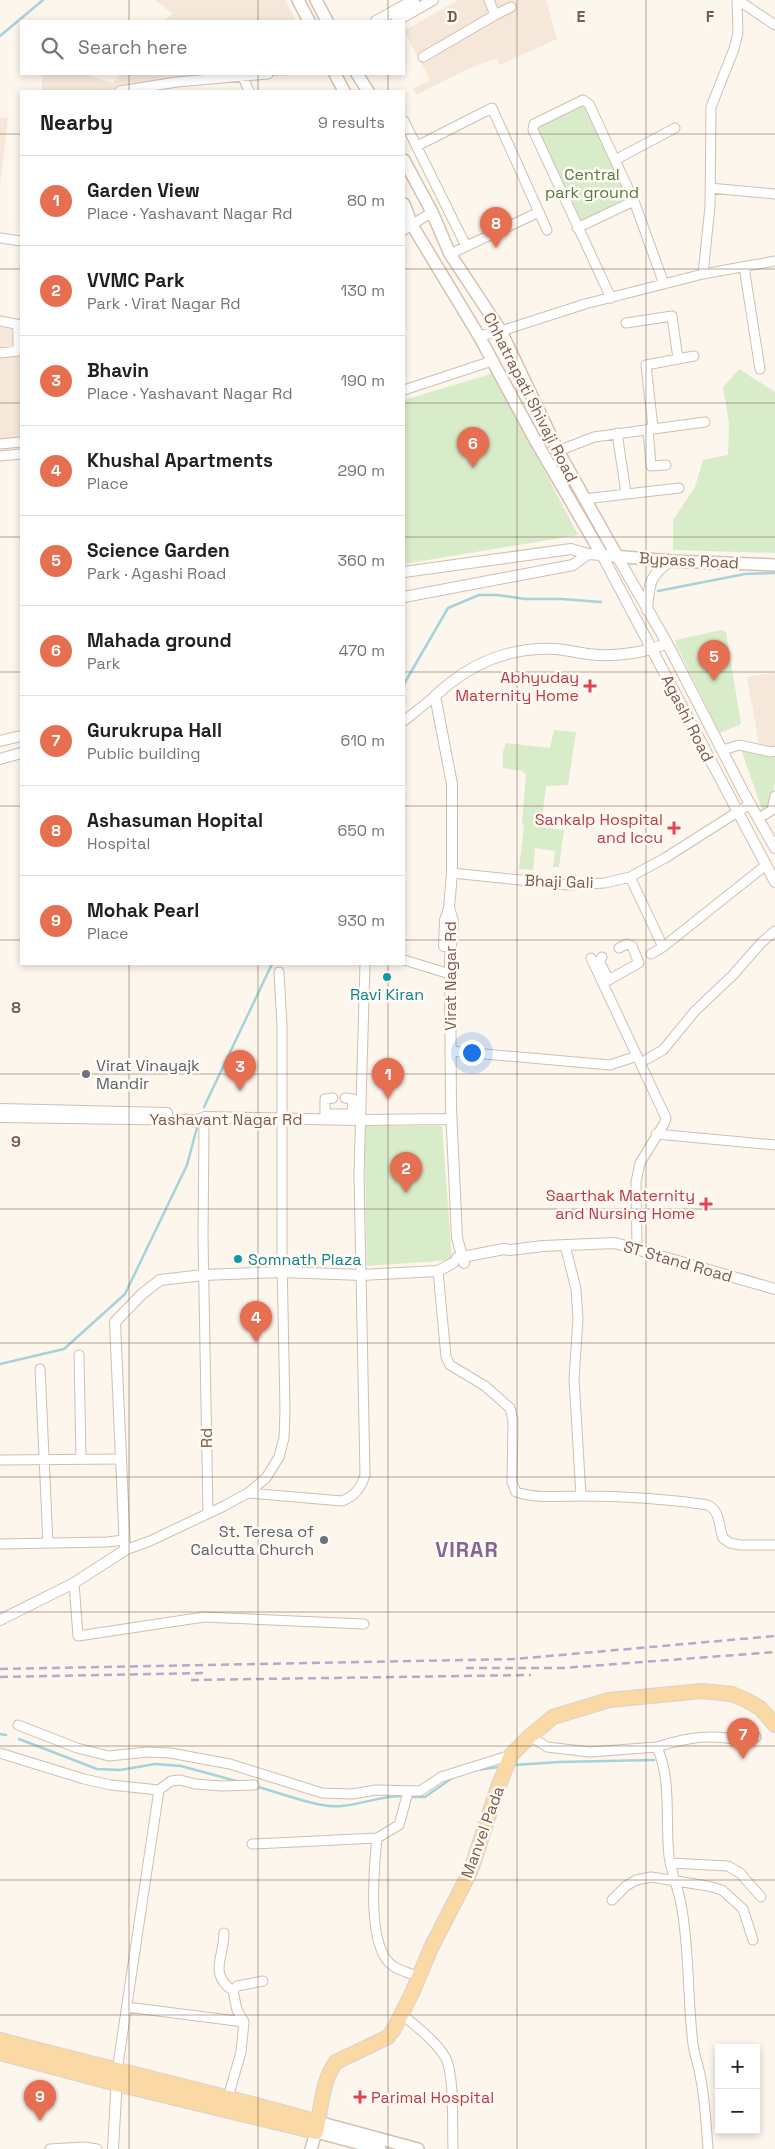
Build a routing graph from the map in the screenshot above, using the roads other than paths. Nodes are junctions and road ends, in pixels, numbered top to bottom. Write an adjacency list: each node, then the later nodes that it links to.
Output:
1 (298, 0): 9 (main road)
2 (316, 0): 10 (main road)
3 (414, 0): 11 (street)
4 (433, 0): 12 (street)
5 (489, 0): 8 (street)
6 (738, 0): 13 (street); 28 (street)
7 (511, 7): 8 (street)
8 (495, 15): 14 (street)
9 (308, 20)
10 (327, 20)
11 (378, 20)
12 (398, 20)
13 (775, 25)
14 (422, 57)
15 (255, 75): 18 (street)
16 (336, 75): 21 (main road)
17 (359, 75): 22 (main road)
18 (242, 76): 19 (street); 20 (street)
19 (128, 90)
20 (249, 90)
21 (343, 90)
22 (367, 90)
23 (405, 123): 25 (street)
24 (675, 128): 26 (street)
25 (416, 146): 33 (street); 39 (street)
26 (615, 160): 30 (street); 35 (street)
27 (405, 162): 32 (main road, Chhatrapati Shivaji Road)
28 (710, 188): 29 (street); 43 (street)
29 (775, 194)
30 (634, 201): 35 (street); 44 (street)
31 (405, 210): 34 (main road)
32 (432, 212): 34 (street); 40 (main road, Chhatrapati Shivaji Road)
33 (539, 212): 36 (street); 39 (street)
34 (408, 228): 50 (main road)
35 (577, 228): 45 (street)
36 (547, 230)
37 (0, 238): 38 (street)
38 (20, 241)
39 (466, 246): 40 (street)
40 (450, 254): 49 (main road, Chhatrapati Shivaji Road)
41 (775, 261): 42 (street)
42 (744, 267): 43 (street); 55 (street)
43 (703, 274): 44 (street)
44 (664, 284): 45 (street)
45 (610, 298): 49 (street)
46 (0, 321): 48 (street)
47 (626, 322): 53 (street)
48 (20, 325): 51 (street)
49 (501, 331): 50 (street); 62 (main road, Chhatrapati Shivaji Road)
50 (479, 336): 54 (main road)
51 (0, 353)
52 (694, 356): 53 (street)
53 (678, 359): 58 (street)
54 (492, 361): 56 (street); 70 (main road)
55 (760, 369)
56 (405, 390)
57 (705, 422): 58 (street)
58 (651, 428): 59 (street); 65 (street)
59 (617, 433): 62 (street); 67 (street)
60 (20, 442): 61 (street)
61 (0, 444)
62 (558, 451): 68 (main road, Chhatrapati Shivaji Road)
63 (20, 454): 64 (street)
64 (0, 456)
65 (666, 465)
66 (679, 488): 67 (street)
67 (626, 493): 68 (street)
68 (584, 499): 71 (main road, Chhatrapati Shivaji Road)
69 (588, 554): 70 (street); 74 (street); 75 (street)
70 (602, 555): 71 (main road, Bypass Road); 78 (street, Agashi Road)
71 (617, 556): 72 (main road, Bypass Road); 76 (street, Agashi Road)
72 (672, 561): 73 (main road, Bypass Road); 76 (street)
73 (775, 565)
74 (405, 572)
75 (405, 596)
76 (647, 610): 77 (street, Agashi Road)
77 (667, 643): 78 (street); 83 (street, Agashi Road)
78 (653, 650): 79 (street); 89 (street, Agashi Road)
79 (435, 696): 80 (street); 93 (street, Virat Nagar Rd)
80 (405, 720)
81 (20, 736): 82 (street)
82 (0, 741)
83 (723, 750): 84 (street); 88 (street, Agashi Road)
84 (775, 751)
85 (20, 754): 86 (street)
86 (0, 759)
87 (775, 796): 90 (street)
88 (750, 804): 89 (street, Bhaji Gali); 91 (street, Agashi Road)
89 (738, 813): 92 (street, Agashi Road); 94 (street, Bhaji Gali)
90 (764, 815)
91 (775, 848)
92 (766, 865): 95 (street, Agashi Road); 98 (street)
93 (452, 873): 94 (street, Bhaji Gali); 105 (street, Virat Nagar Rd)
94 (630, 877): 98 (street)
95 (775, 882)
96 (775, 931): 108 (street)
97 (620, 948): 106 (street)
98 (663, 948): 99 (street)
99 (651, 954)
100 (602, 957): 106 (street)
101 (592, 958): 106 (street)
102 (405, 960): 105 (street)
103 (365, 965): 115 (street)
104 (279, 972): 114 (street)
105 (447, 974): 107 (street, Virat Nagar Rd); 116 (street)
106 (606, 982): 108 (street)
107 (450, 1051): 108 (street); 116 (street, Virat Nagar Rd)
108 (642, 1057): 118 (street)
109 (333, 1098): 115 (street)
110 (345, 1098): 115 (street)
111 (0, 1109): 113 (street)
112 (0, 1117): 113 (street, Yashavant Nagar Rd)
113 (205, 1117): 114 (street, Yashavant Nagar Rd)
114 (282, 1118): 115 (street, Yashavant Nagar Rd); 124 (street)
115 (355, 1118): 116 (street, Yashavant Nagar Rd); 126 (street)
116 (448, 1119): 122 (street, Virat Nagar Rd)
117 (204, 1128): 125 (street, Rd)
118 (656, 1134): 119 (street); 121 (street)
119 (775, 1145)
120 (565, 1245): 121 (street, ST Stand Road); 122 (street, ST Stand Road); 135 (street)
121 (637, 1248): 127 (street, ST Stand Road)
122 (459, 1261): 123 (street, ST Stand Road)
123 (438, 1271): 126 (street); 135 (street)
124 (282, 1272): 125 (street); 126 (street); 134 (street)
125 (203, 1275): 131 (street); 136 (street, Rd)
126 (361, 1275): 134 (street)
127 (775, 1289)
128 (79, 1355): 130 (street)
129 (40, 1369): 133 (street)
130 (80, 1459): 131 (street); 133 (street)
131 (121, 1459): 139 (street)
132 (0, 1460): 133 (street)
133 (46, 1460): 137 (street)
134 (248, 1493): 136 (street)
135 (581, 1496): 140 (street)
136 (208, 1514): 139 (street)
137 (48, 1543): 138 (street); 139 (street)
138 (0, 1544)
139 (124, 1545): 141 (street)
140 (775, 1546)
141 (74, 1583): 142 (street); 143 (street)
142 (0, 1620)
143 (364, 1624)
144 (18, 1725): 153 (street)
145 (775, 1725): 146 (main road, Manvel Pada)
146 (530, 1736): 148 (street); 150 (main road, Manvel Pada)
147 (756, 1737): 148 (street)
148 (657, 1747): 156 (street)
149 (0, 1754): 152 (street)
150 (511, 1755): 153 (street); 162 (main road, Manvel Pada)
151 (254, 1786): 152 (street)
152 (159, 1790): 165 (street)
153 (408, 1792): 154 (street)
154 (377, 1838): 155 (street); 162 (street)
155 (252, 1844)
156 (670, 1863): 157 (street); 158 (street)
157 (674, 1880): 159 (street); 161 (street); 181 (street)
158 (761, 1897)
159 (612, 1900)
160 (224, 1933): 164 (street)
161 (752, 1940)
162 (418, 1976): 166 (main road, Manvel Pada)
163 (263, 1981): 164 (street)
164 (233, 1991): 167 (street)
165 (127, 2007): 167 (street); 170 (street)
166 (402, 2014): 173 (main road, Manvel Pada); 180 (street)
167 (244, 2022): 171 (street)
168 (0, 2040): 170 (main road)
169 (0, 2053): 170 (main road)
170 (117, 2077): 171 (main road); 172 (main road); 176 (street)
171 (228, 2096): 172 (street); 173 (main road)
172 (225, 2111): 173 (main road)
173 (317, 2128): 177 (main road, Manvel Pada); 178 (main road); 179 (main road)
174 (50, 2149): 175 (street)
175 (96, 2149)
176 (113, 2149)
177 (311, 2149)
178 (380, 2149)
179 (418, 2149)
180 (453, 2149)
181 (708, 2149)

